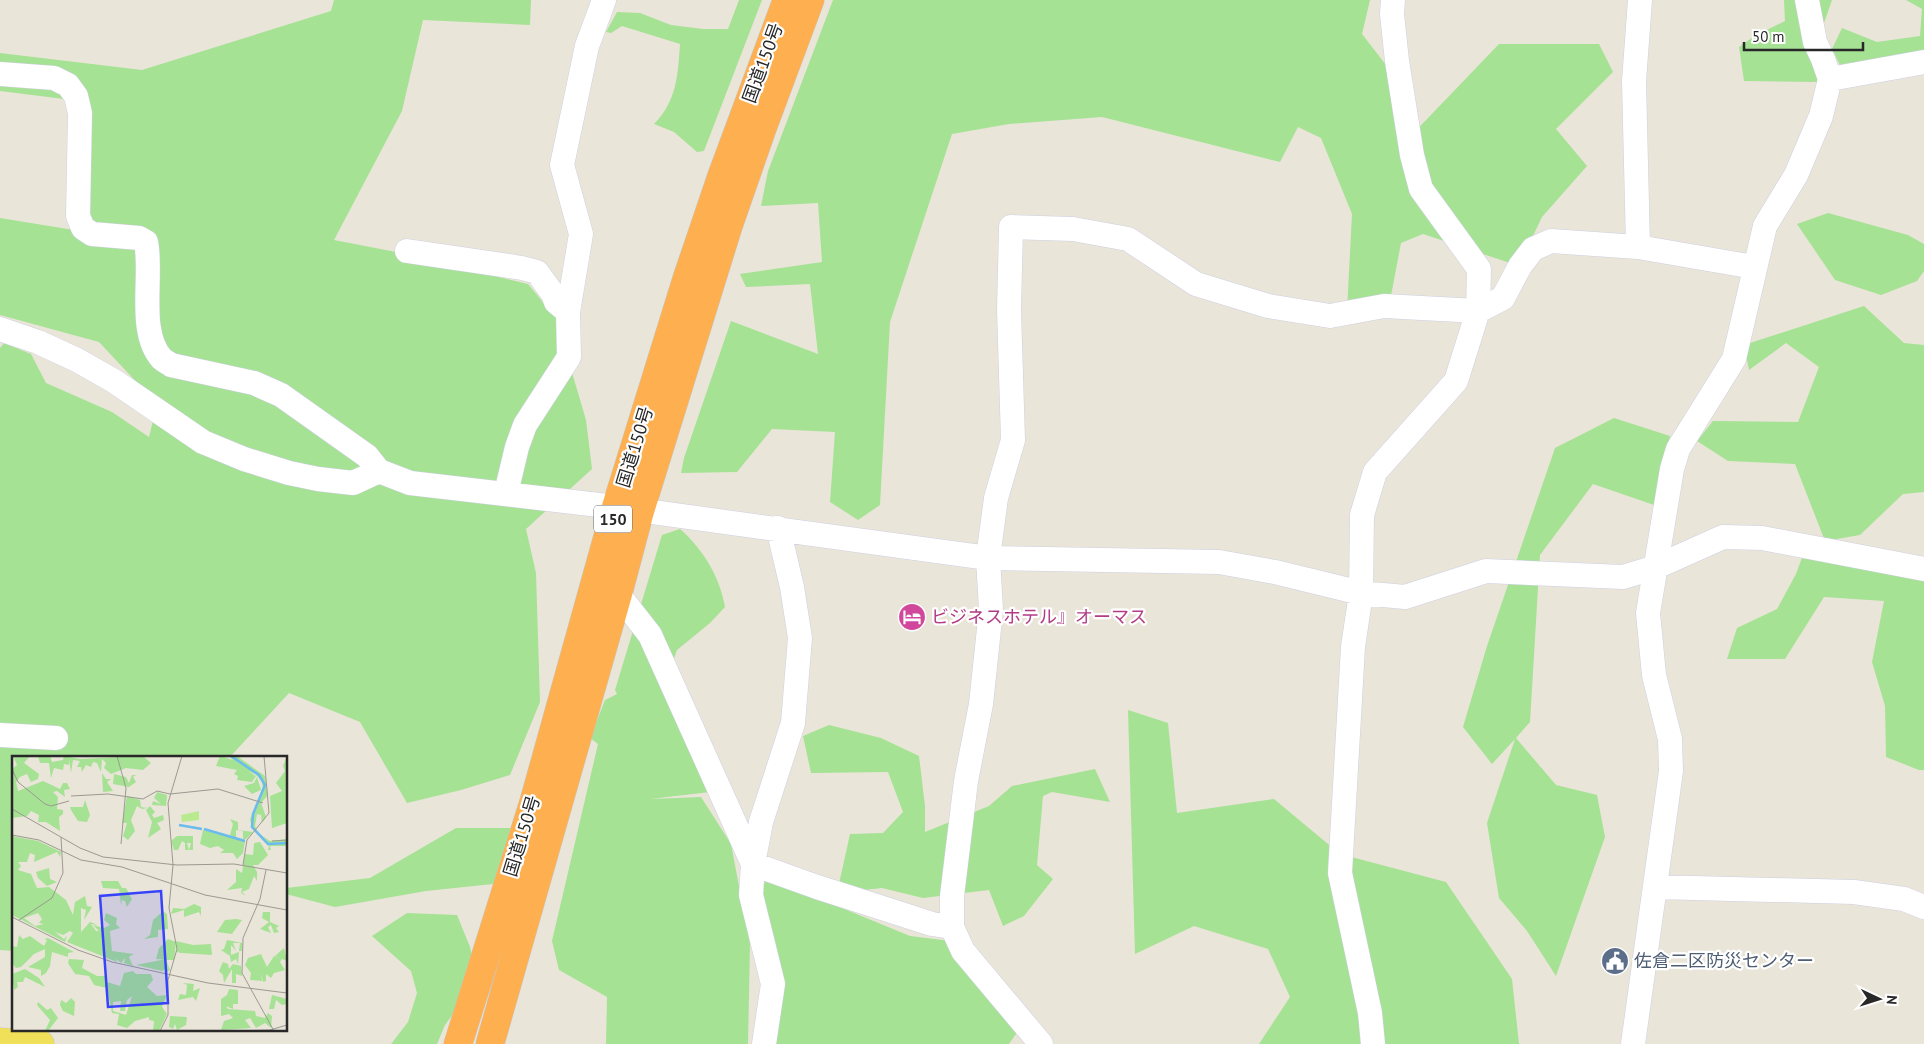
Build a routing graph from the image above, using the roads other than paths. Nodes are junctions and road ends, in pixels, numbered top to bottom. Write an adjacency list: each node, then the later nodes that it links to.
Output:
1 (604, 0): 14 (street)
2 (787, 0): 18 (highway, 国道150号 / 150)
3 (810, 0): 18 (highway, 国道150号 / 150)
4 (1393, 0): 13 (street)
5 (1640, 0): 10 (street)
6 (1807, 0): 9 (street)
7 (1924, 62): 9 (street)
8 (0, 74): 16 (street)
9 (1830, 79): 12 (street)
10 (1638, 247): 12 (street); 13 (street)
11 (407, 252): 14 (street)
12 (1754, 267): 21 (street)
13 (1478, 311): 20 (street); 23 (street)
14 (568, 312): 17 (street)
15 (0, 329): 16 (street)
16 (378, 472): 17 (street)
17 (506, 493): 18 (street)
18 (628, 509): 19 (street); 24 (highway, 国道150号 / 150); 33 (highway, 国道150号 / 150)
19 (778, 528): 20 (street); 27 (street)
20 (988, 558): 23 (street); 30 (street)
21 (1656, 567): 22 (street); 23 (street); 28 (street)
22 (1924, 569)
23 (1361, 593): 37 (street)
24 (618, 594): 27 (street); 34 (highway, 国道150号 / 150)
25 (0, 735): 26 (street)
26 (56, 738)
27 (753, 864): 30 (street); 35 (street)
28 (1655, 887): 29 (street); 38 (street)
29 (1924, 907)
30 (952, 927): 36 (street)
31 (0, 1042): 32 (main road)
32 (40, 1044)
33 (458, 1044)
34 (490, 1044)
35 (764, 1044)
36 (1041, 1044)
37 (1373, 1044)
38 (1633, 1044)

